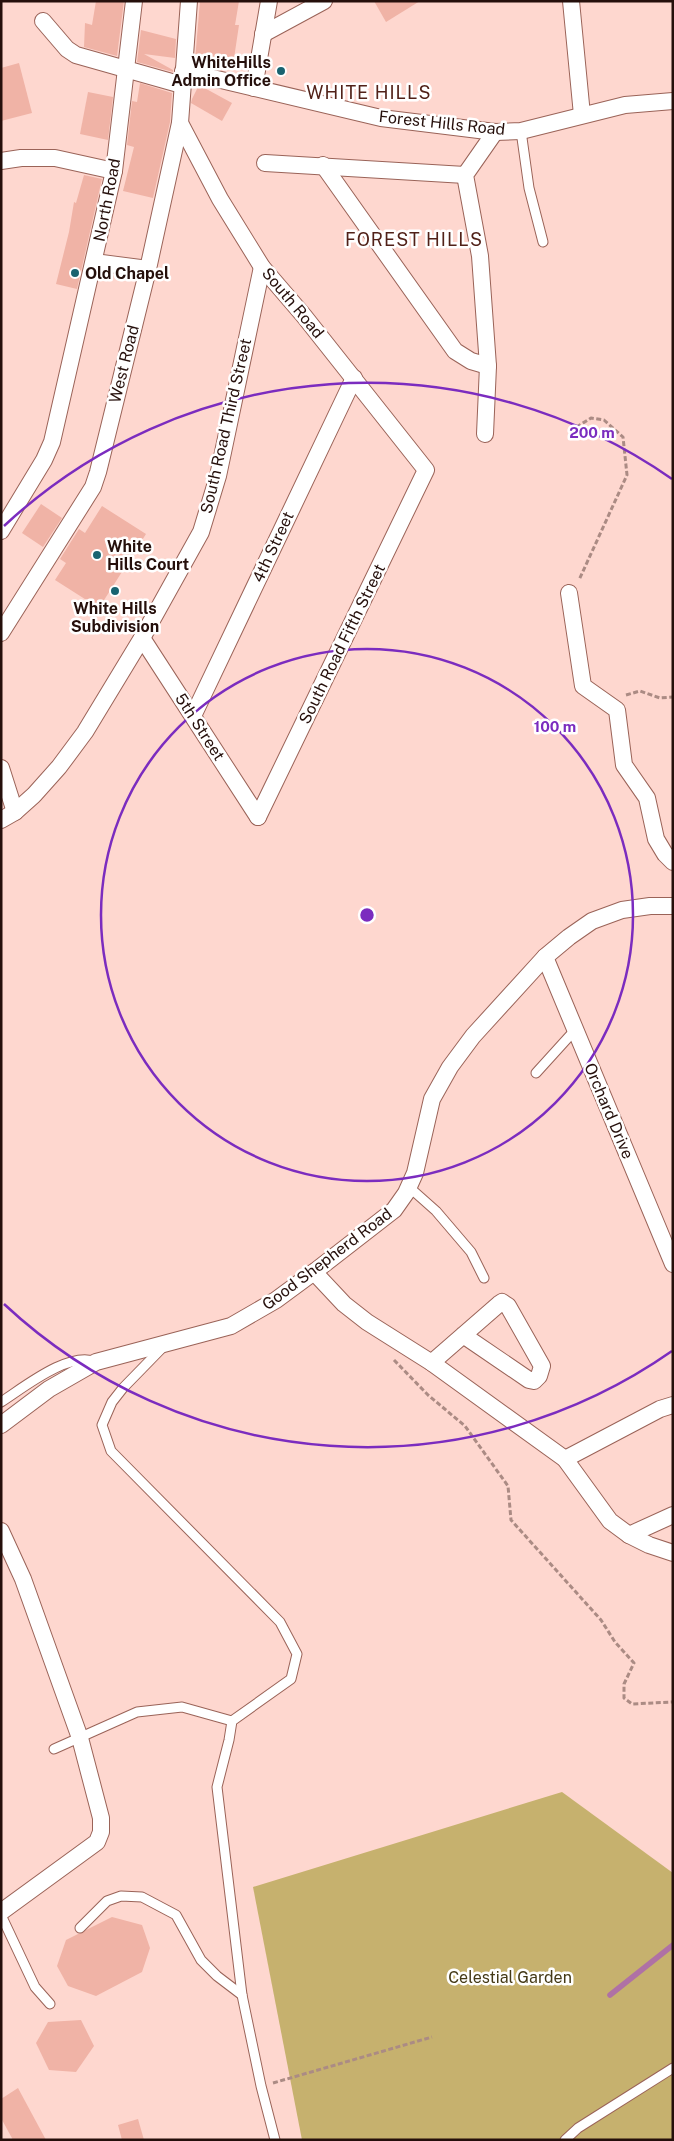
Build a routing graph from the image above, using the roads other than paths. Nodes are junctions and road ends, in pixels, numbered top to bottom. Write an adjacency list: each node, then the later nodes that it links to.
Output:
1 (134, 1): 8 (street, North Road)
2 (189, 1): 9 (street, West Road)
3 (269, 1): 7 (street)
4 (324, 1): 7 (street)
5 (571, 1): 12 (street)
6 (43, 21): 8 (street, Forest Hills Road)
7 (263, 34): 10 (street)
8 (126, 69): 9 (street, Forest Hills Road); 19 (street, North Road)
9 (183, 78): 10 (street, Forest Hills Road); 13 (street, West Road)
10 (254, 88): 15 (street, Forest Hills Road)
11 (673, 101): 12 (street, Forest Hills Road)
12 (582, 115): 14 (street, Forest Hills Road)
13 (180, 123): 23 (street, South Road); 24 (street, West Road)
14 (521, 131): 15 (street, Forest Hills Road); 21 (lane)
15 (495, 132): 20 (street)
16 (1, 161): 19 (street)
17 (265, 163): 18 (street)
18 (324, 165): 20 (street); 25 (street)
19 (114, 171): 22 (street, North Road)
20 (465, 174): 25 (street)
21 (542, 242)
22 (94, 262): 24 (street); 29 (street, North Road)
23 (262, 267): 26 (street, South Road); 32 (street, South Road Third Street)
24 (148, 268): 31 (street, West Road)
25 (488, 366): 27 (street)
26 (354, 378): 28 (street, South Road); 33 (street, 4th Street)
27 (486, 434)
28 (426, 470): 36 (street, South Road Fifth Street)
29 (1, 530)
30 (570, 593): 37 (street)
31 (1, 633)
32 (142, 638): 33 (street, 5th Street); 35 (street, South Road Third Street)
33 (193, 716): 36 (street, 5th Street)
34 (1, 768): 35 (street)
35 (8, 816)
36 (258, 817)
37 (673, 862)
38 (673, 906): 39 (street, Good Shepherd Road)
39 (545, 957): 40 (street, Orchard Drive); 42 (street, Good Shepherd Road)
40 (575, 1030): 41 (lane); 43 (street, Orchard Drive)
41 (536, 1073)
42 (409, 1187): 44 (street, Good Shepherd Road); 45 (lane)
43 (673, 1264)
44 (314, 1272): 47 (street, Good Shepherd Road); 49 (street)
45 (484, 1278)
46 (463, 1335): 46 (street); 49 (street)
47 (166, 1344): 48 (street, Good Shepherd Road); 58 (lane)
48 (96, 1362): 50 (lane); 52 (street, Good Shepherd Road)
49 (432, 1363): 53 (street)
50 (1, 1402)
51 (673, 1405): 53 (street)
52 (1, 1425)
53 (565, 1459): 56 (street)
54 (673, 1515): 56 (street)
55 (1, 1531): 59 (street)
56 (629, 1535): 57 (street)
57 (673, 1553)
58 (232, 1721): 59 (lane); 63 (lane)
59 (80, 1738): 60 (lane); 61 (street)
60 (54, 1749)
61 (1, 1914): 64 (lane)
62 (80, 1928): 63 (lane)
63 (242, 1995): 66 (lane)
64 (50, 2004)
65 (673, 2068): 67 (lane)
66 (275, 2140)
67 (565, 2140)

